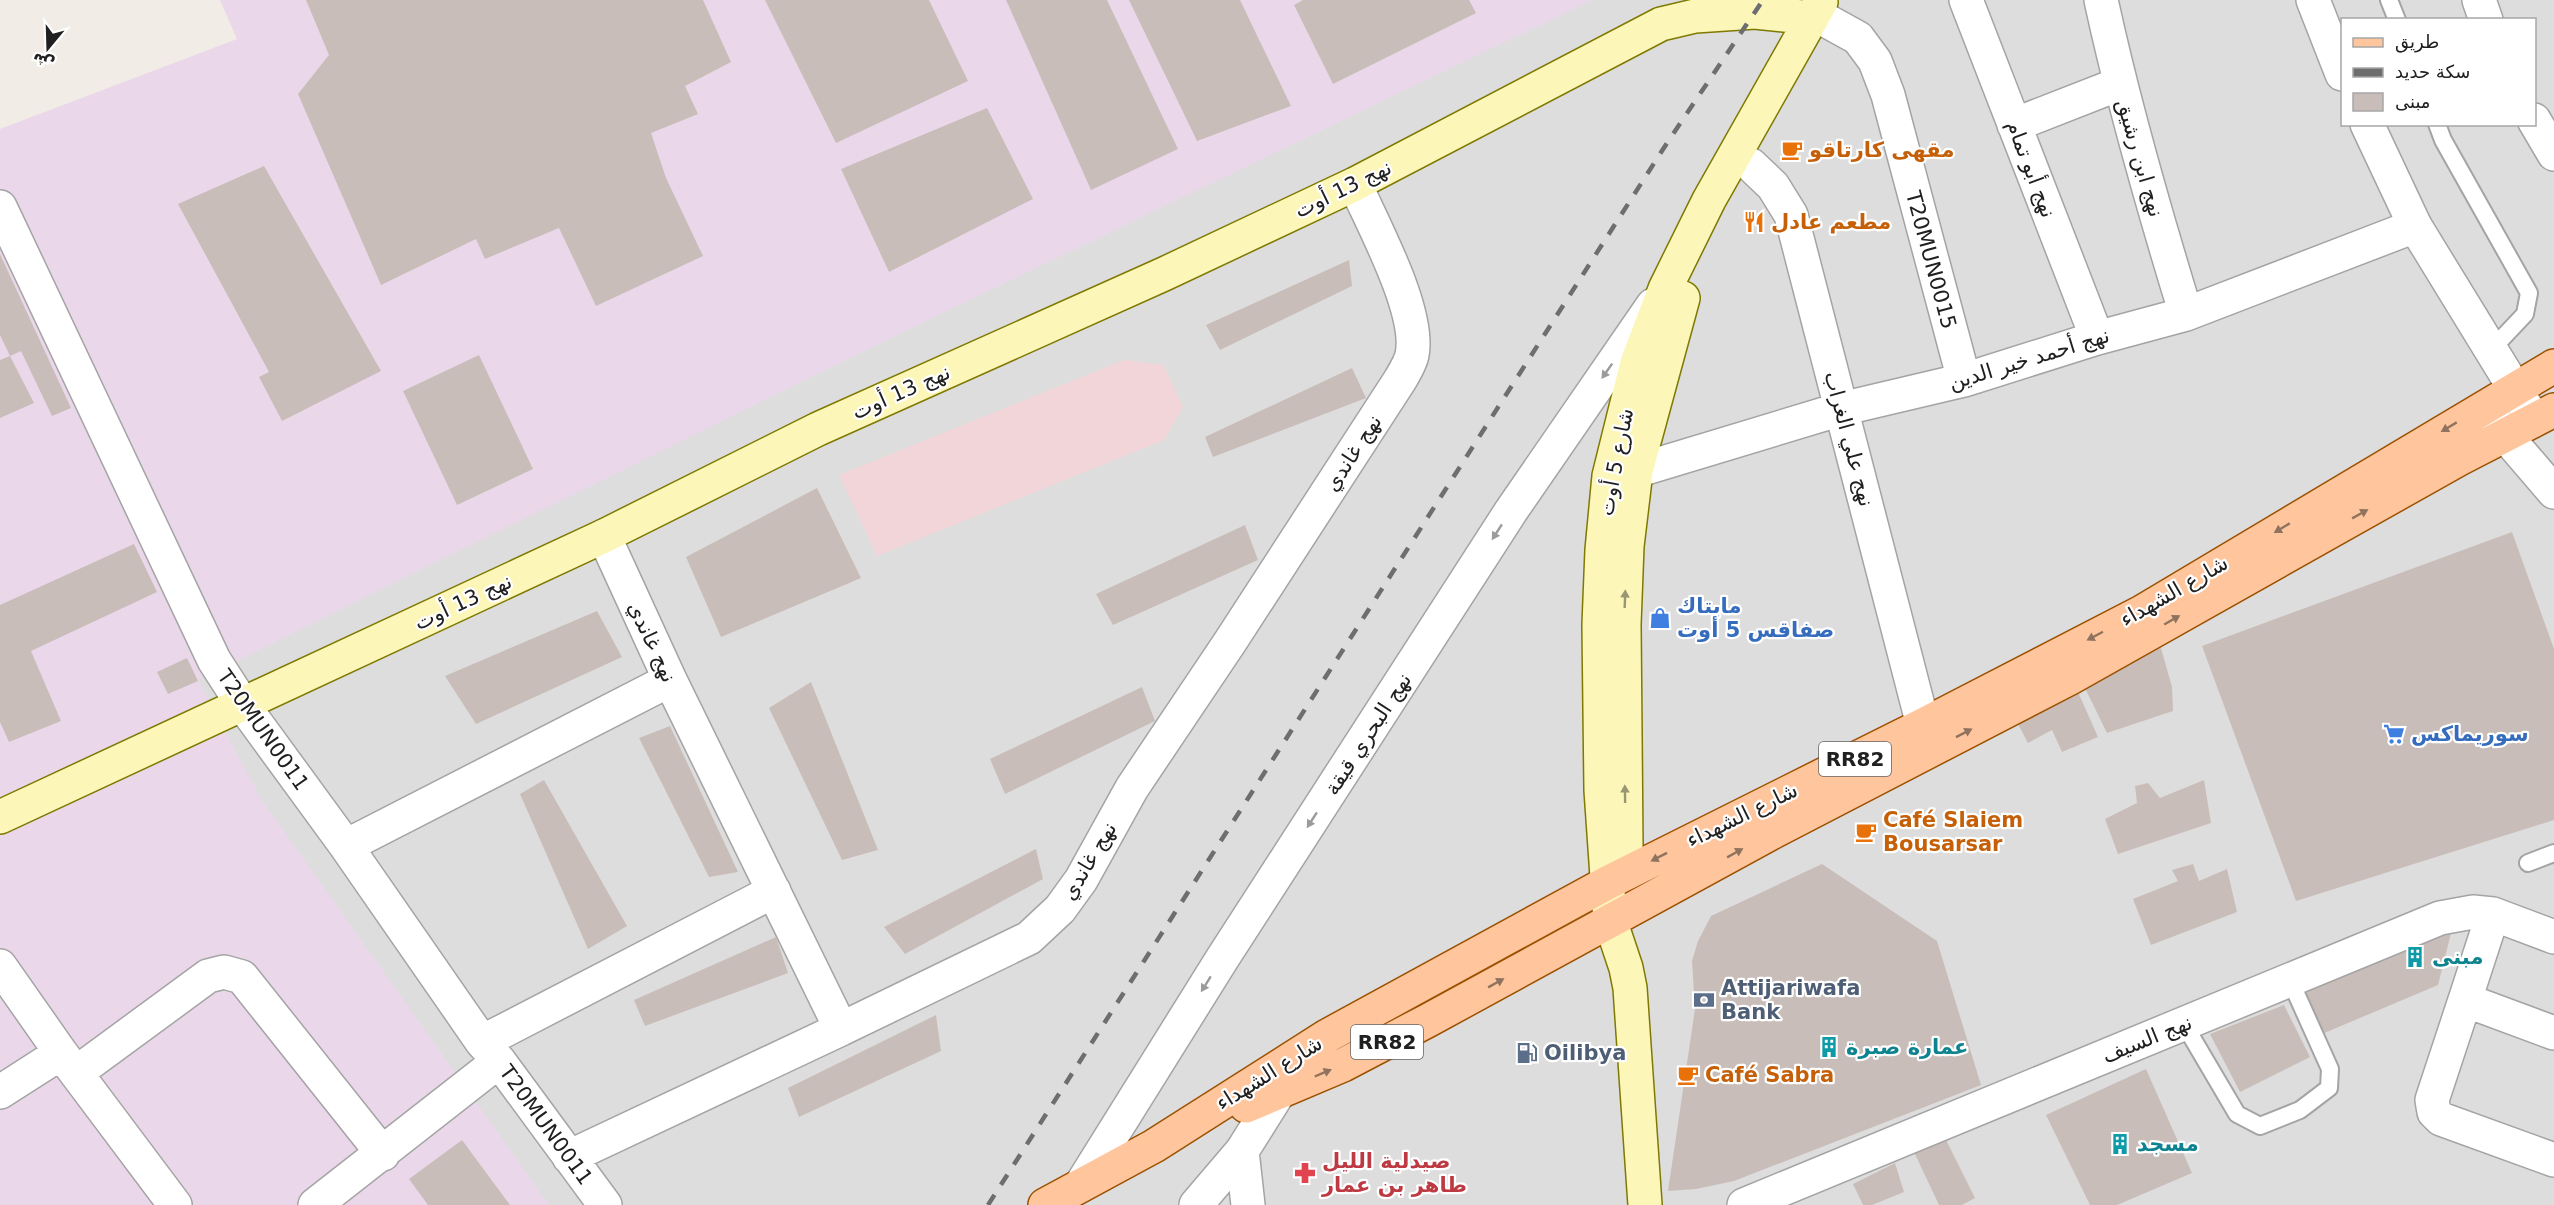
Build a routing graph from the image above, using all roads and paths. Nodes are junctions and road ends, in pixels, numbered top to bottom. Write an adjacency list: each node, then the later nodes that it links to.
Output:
1 (1966, 0): 13 (street, نهج أبو تمام)
2 (2101, 0): 11 (street, نهج ابن رشيق)
3 (2313, 0): 10 (street)
4 (2389, 0): 8 (lane)
5 (2479, 0): 9 (street)
6 (1675, 10): 7 (main road, نهج 13 أوت); 18 (main road, نهج 13 أوت)
7 (1826, 10): 17 (main road, شارع 5 أوت); 21 (main road, شارع 5 أوت); 26 (street, T20MUN0015)
8 (2396, 18)
9 (2485, 18)
10 (2341, 69)
11 (2119, 84): 13 (street); 22 (street, نهج ابن رشيق)
12 (2536, 122): 16 (street)
13 (2014, 125): 23 (street, نهج أبو تمام)
14 (2368, 126): 20 (street)
15 (2438, 126): 24 (lane)
16 (2554, 154)
17 (1750, 165): 29 (street, نهج علي الغراب); 32 (main road, شارع 5 أوت)
18 (1355, 184): 34 (main road, نهج 13 أوت); 51 (street, نهج غاندي)
19 (0, 207): 36 (street, T20MUN0011)
20 (2415, 226): 22 (street, نهج أحمد خير الدين); 24 (street)
21 (1665, 289): 42 (main road, شارع 5 أوت); 62 (street, نهج البحري قيقة, one-way to 62)
22 (2186, 314): 23 (street, نهج أحمد خير الدين)
23 (2097, 338): 26 (street, نهج أحمد خير الدين)
24 (2491, 350): 27 (street)
25 (2554, 366): 27 (main road, شارع الشهداء / RR82)
26 (1964, 380): 29 (street, نهج أحمد خير الدين)
27 (2513, 389): 28 (main road, شارع الشهداء / RR82); 30 (street)
28 (2486, 405): 31 (street); 37 (main road, شارع الشهداء / RR82, one-way to 37)
29 (1841, 409): 32 (street, نهج أحمد خير الدين); 37 (street, نهج علي الغراب)
30 (2544, 415): 31 (main road, شارع الشهداء / RR82)
31 (2506, 436): 33 (street); 37 (main road, شارع الشهداء / RR82, one-way to 31)
32 (1636, 471): 42 (main road, شارع 5 أوت, one-way to 32)
33 (2554, 492)
34 (604, 536): 35 (street, نهج غاندي); 36 (main road, نهج 13 أوت)
35 (670, 680): 39 (street); 43 (street, نهج غاندي)
36 (243, 705): 38 (main road, نهج 13 أوت); 39 (street, T20MUN0011)
37 (1928, 737): 42 (main road, شارع الشهداء / RR82, one-way to 42); 45 (main road, شارع الشهداء / RR82, one-way to 37)
38 (0, 817)
39 (346, 846): 53 (street, T20MUN0011)
40 (2554, 853): 41 (lane)
41 (2528, 863)
42 (1617, 878): 45 (main road, شارع 5 أوت); 57 (main road, شارع الشهداء / RR82)
43 (774, 891): 51 (street, نهج غاندي); 53 (street)
44 (2493, 914): 46 (street, نهج السيف); 48 (street, نهج السيف); 49 (street)
45 (1620, 915): 56 (main road, شارع الشهداء / RR82, one-way to 45); 70 (main road, شارع 5 أوت)
46 (2554, 937)
47 (0, 966): 54 (street)
48 (2290, 980): 50 (street, نهج السيف); 50 (lane)
49 (2465, 1000): 52 (street); 61 (street)
50 (2184, 1024): 63 (street, نهج السيف)
51 (841, 1029): 60 (street)
52 (2554, 1033)
53 (491, 1052): 59 (street); 60 (street, T20MUN0011)
54 (69, 1063): 55 (street); 59 (street); 64 (street)
55 (0, 1092)
56 (1279, 1092): 57 (main road, شارع الشهداء / RR82); 58 (street)
57 (1154, 1146): 62 (main road, شارع الشهداء / RR82)
58 (1242, 1151): 68 (street); 69 (street)
59 (383, 1154): 65 (street)
60 (569, 1157): 66 (street, T20MUN0011)
61 (2554, 1160)
62 (1081, 1185): 67 (main road, شارع الشهداء / RR82)
63 (1788, 1197): 71 (street, نهج السيف)
64 (175, 1205)
65 (315, 1205)
66 (605, 1205)
67 (1045, 1205)
68 (1196, 1205)
69 (1248, 1205)
70 (1645, 1205)
71 (1744, 1205)

